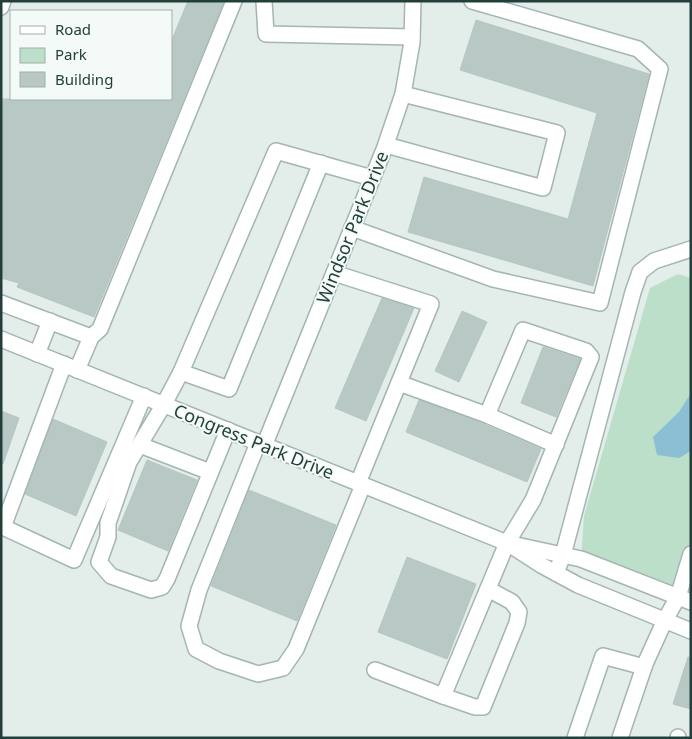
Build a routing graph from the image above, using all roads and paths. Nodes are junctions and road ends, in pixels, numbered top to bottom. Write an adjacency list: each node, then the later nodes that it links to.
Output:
1 (4, 1): 6 (street)
2 (234, 1): 17 (street)
3 (264, 1): 7 (street)
4 (413, 1): 7 (street, Windsor Park Drive)
5 (472, 1): 12 (street)
6 (1, 7)
7 (412, 37): 8 (street, Windsor Park Drive)
8 (402, 94): 9 (street, Windsor Park Drive); 9 (street)
9 (386, 145): 11 (street, Windsor Park Drive)
10 (321, 163): 11 (street); 21 (street); 21 (street)
11 (372, 178): 12 (street, Windsor Park Drive)
12 (352, 228): 14 (street, Windsor Park Drive)
13 (690, 250): 34 (street)
14 (334, 272): 22 (street, Windsor Park Drive); 28 (street, Windsor Park Drive)
15 (2, 304): 16 (street)
16 (50, 321): 17 (street); 19 (street)
17 (91, 337): 20 (street)
18 (1, 340): 19 (street, Congress Park Drive)
19 (37, 354): 20 (street, Congress Park Drive)
20 (71, 367): 23 (street, Congress Park Drive); 23 (street)
21 (181, 372): 24 (street)
22 (399, 382): 25 (street); 31 (street, Windsor Park Drive)
23 (144, 396): 24 (street, Congress Park Drive)
24 (164, 404): 26 (street, Congress Park Drive); 27 (street)
25 (487, 415): 29 (street); 29 (street)
26 (228, 430): 28 (street, Congress Park Drive); 30 (street)
27 (140, 444): 30 (street); 30 (street)
28 (261, 444): 31 (street, Congress Park Drive); 31 (street, Windsor Park Drive)
29 (556, 445): 32 (street)
30 (210, 472)
31 (361, 484): 32 (street, Congress Park Drive)
32 (507, 543): 34 (street, Congress Park Drive); 35 (street, Congress Park Drive); 36 (street)
33 (691, 554): 37 (street)
34 (564, 555): 35 (street); 37 (street, Congress Park Drive)
35 (556, 574): 38 (street, Congress Park Drive)
36 (488, 589): 42 (street); 42 (street)
37 (685, 600): 38 (street)
38 (665, 620): 39 (street, Congress Park Drive); 40 (street)
39 (691, 631)
40 (644, 667): 43 (street); 44 (street)
41 (374, 670): 42 (street)
42 (444, 696)
43 (575, 738)
44 (620, 738)

